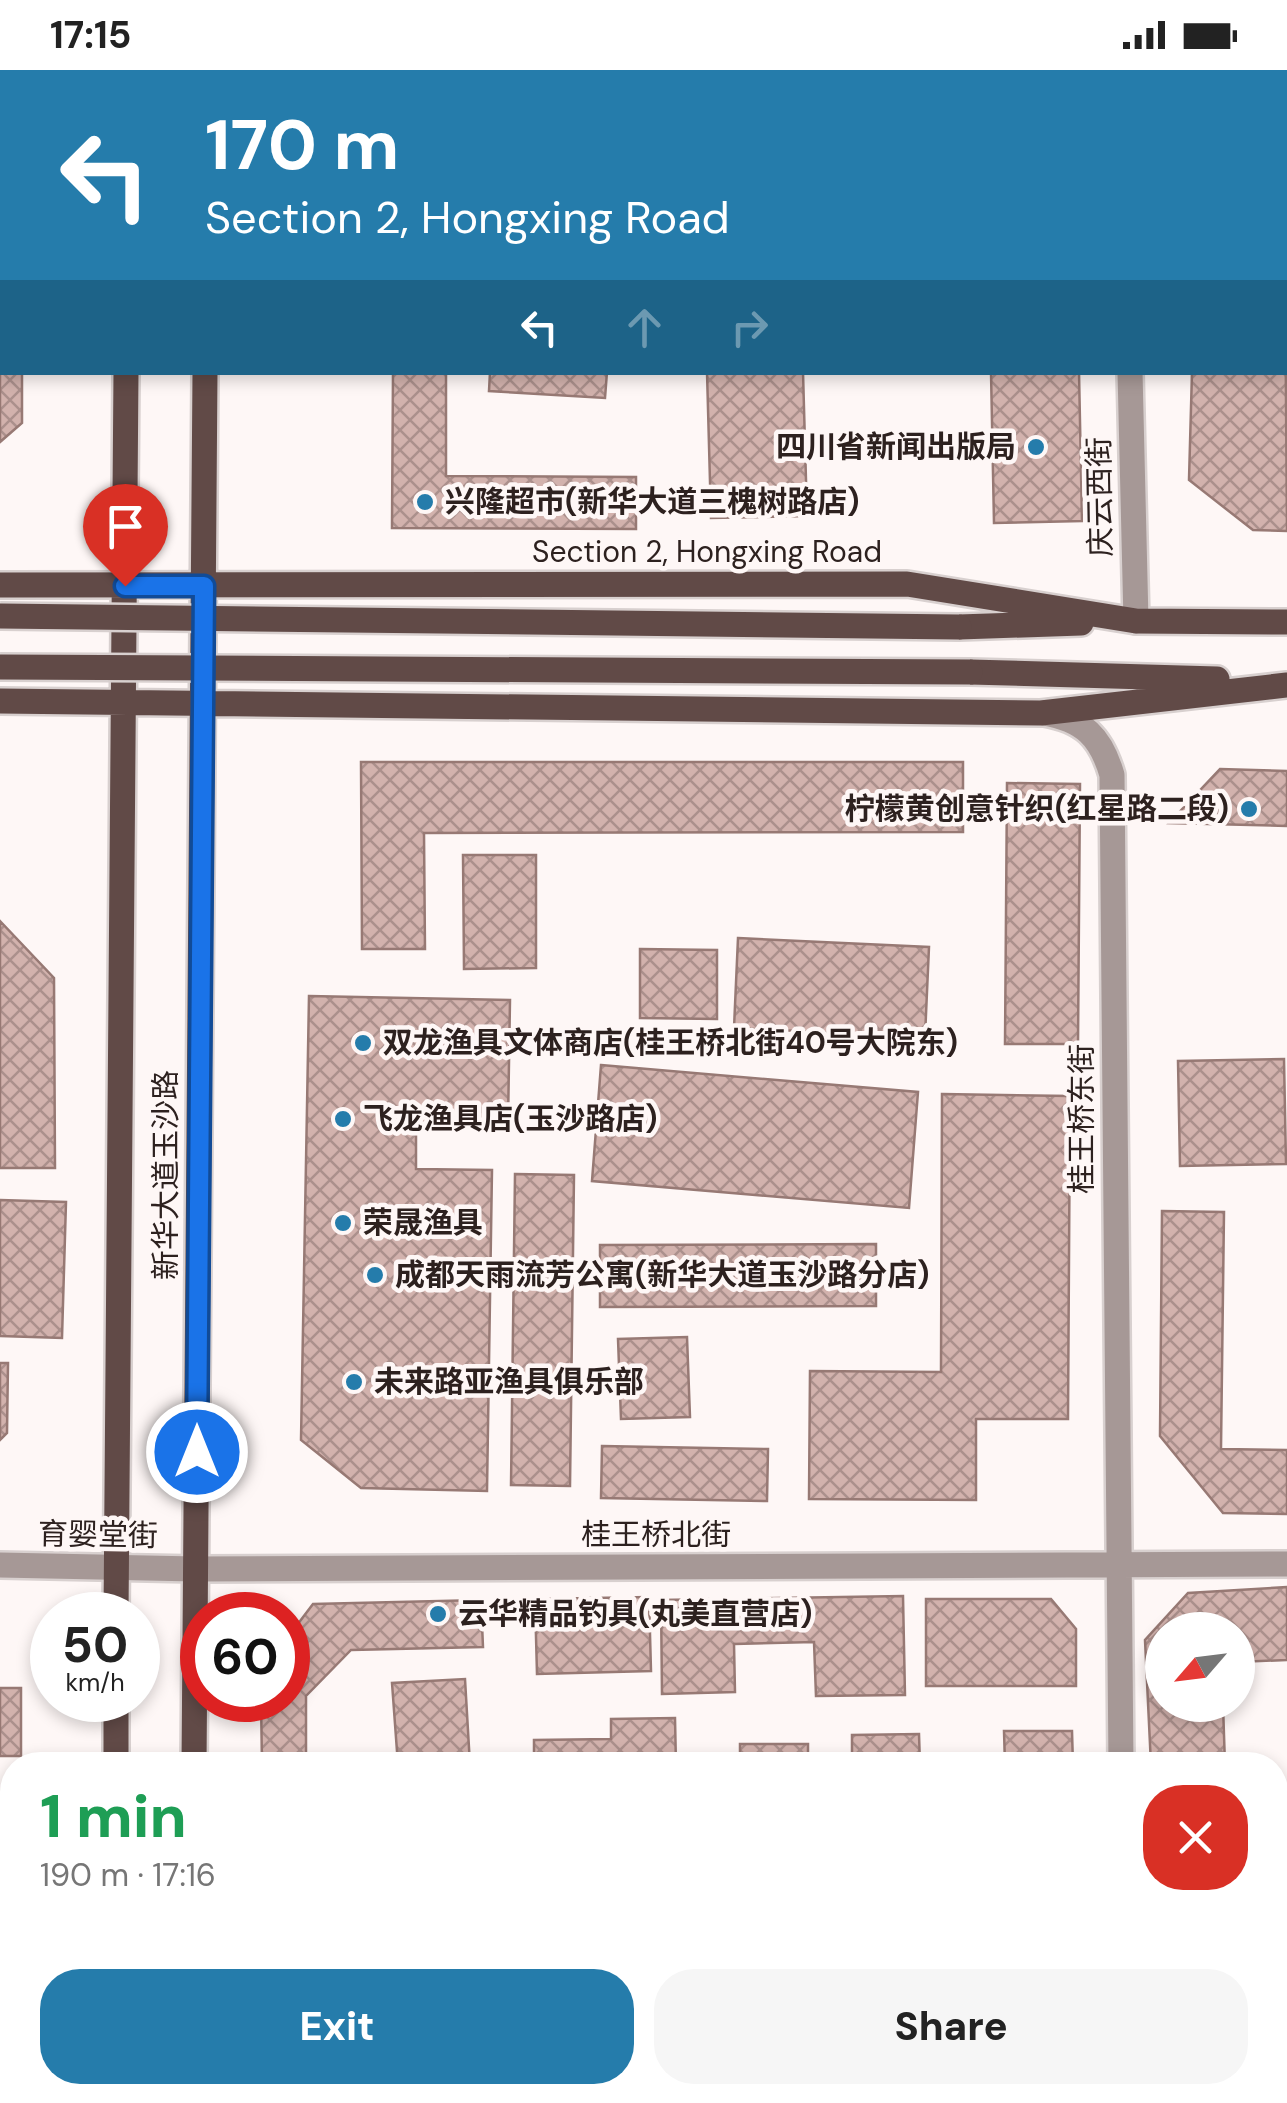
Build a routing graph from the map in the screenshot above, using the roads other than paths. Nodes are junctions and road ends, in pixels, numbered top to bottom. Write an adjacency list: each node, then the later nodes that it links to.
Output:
1 (126, 375): 5 (main road, 新华大道玉沙路)
2 (205, 375): 6 (main road, 新华大道玉沙路)
3 (1130, 375): 8 (street, 庆云西街)
4 (0, 585): 5 (main road, Section 2, Hongxing Road)
5 (125, 586): 6 (main road, Section 2, Hongxing Road); 13 (main road, 新华大道玉沙路)
6 (204, 586): 8 (main road, Section 2, Hongxing Road); 14 (main road, 新华大道玉沙路)
7 (0, 616): 8 (main road, bridge)
8 (1136, 621): 9 (main road, Section 2, Hongxing Road)
9 (1287, 622)
10 (0, 667): 11 (main road, bridge)
11 (1287, 682): 15 (main road)
12 (0, 702): 13 (main road)
13 (124, 703): 14 (main road); 19 (main road, 新华大道玉沙路)
14 (203, 703): 15 (main road); 20 (main road, 新华大道玉沙路)
15 (1041, 713): 18 (street, 桂王桥东街)
16 (1287, 1564): 18 (street, 桂王桥北街)
17 (0, 1566): 19 (street, 育婴堂街)
18 (1117, 1567): 20 (street, 桂王桥北街); 25 (street, 桂王桥东街)
19 (116, 1568): 20 (street, 育婴堂街); 21 (main road, 新华大道玉沙路)
20 (196, 1569): 24 (main road, 新华大道玉沙路)
21 (116, 1592)
22 (116, 1722): 23 (main road)
23 (116, 1752)
24 (194, 1752)
25 (1122, 1752)

